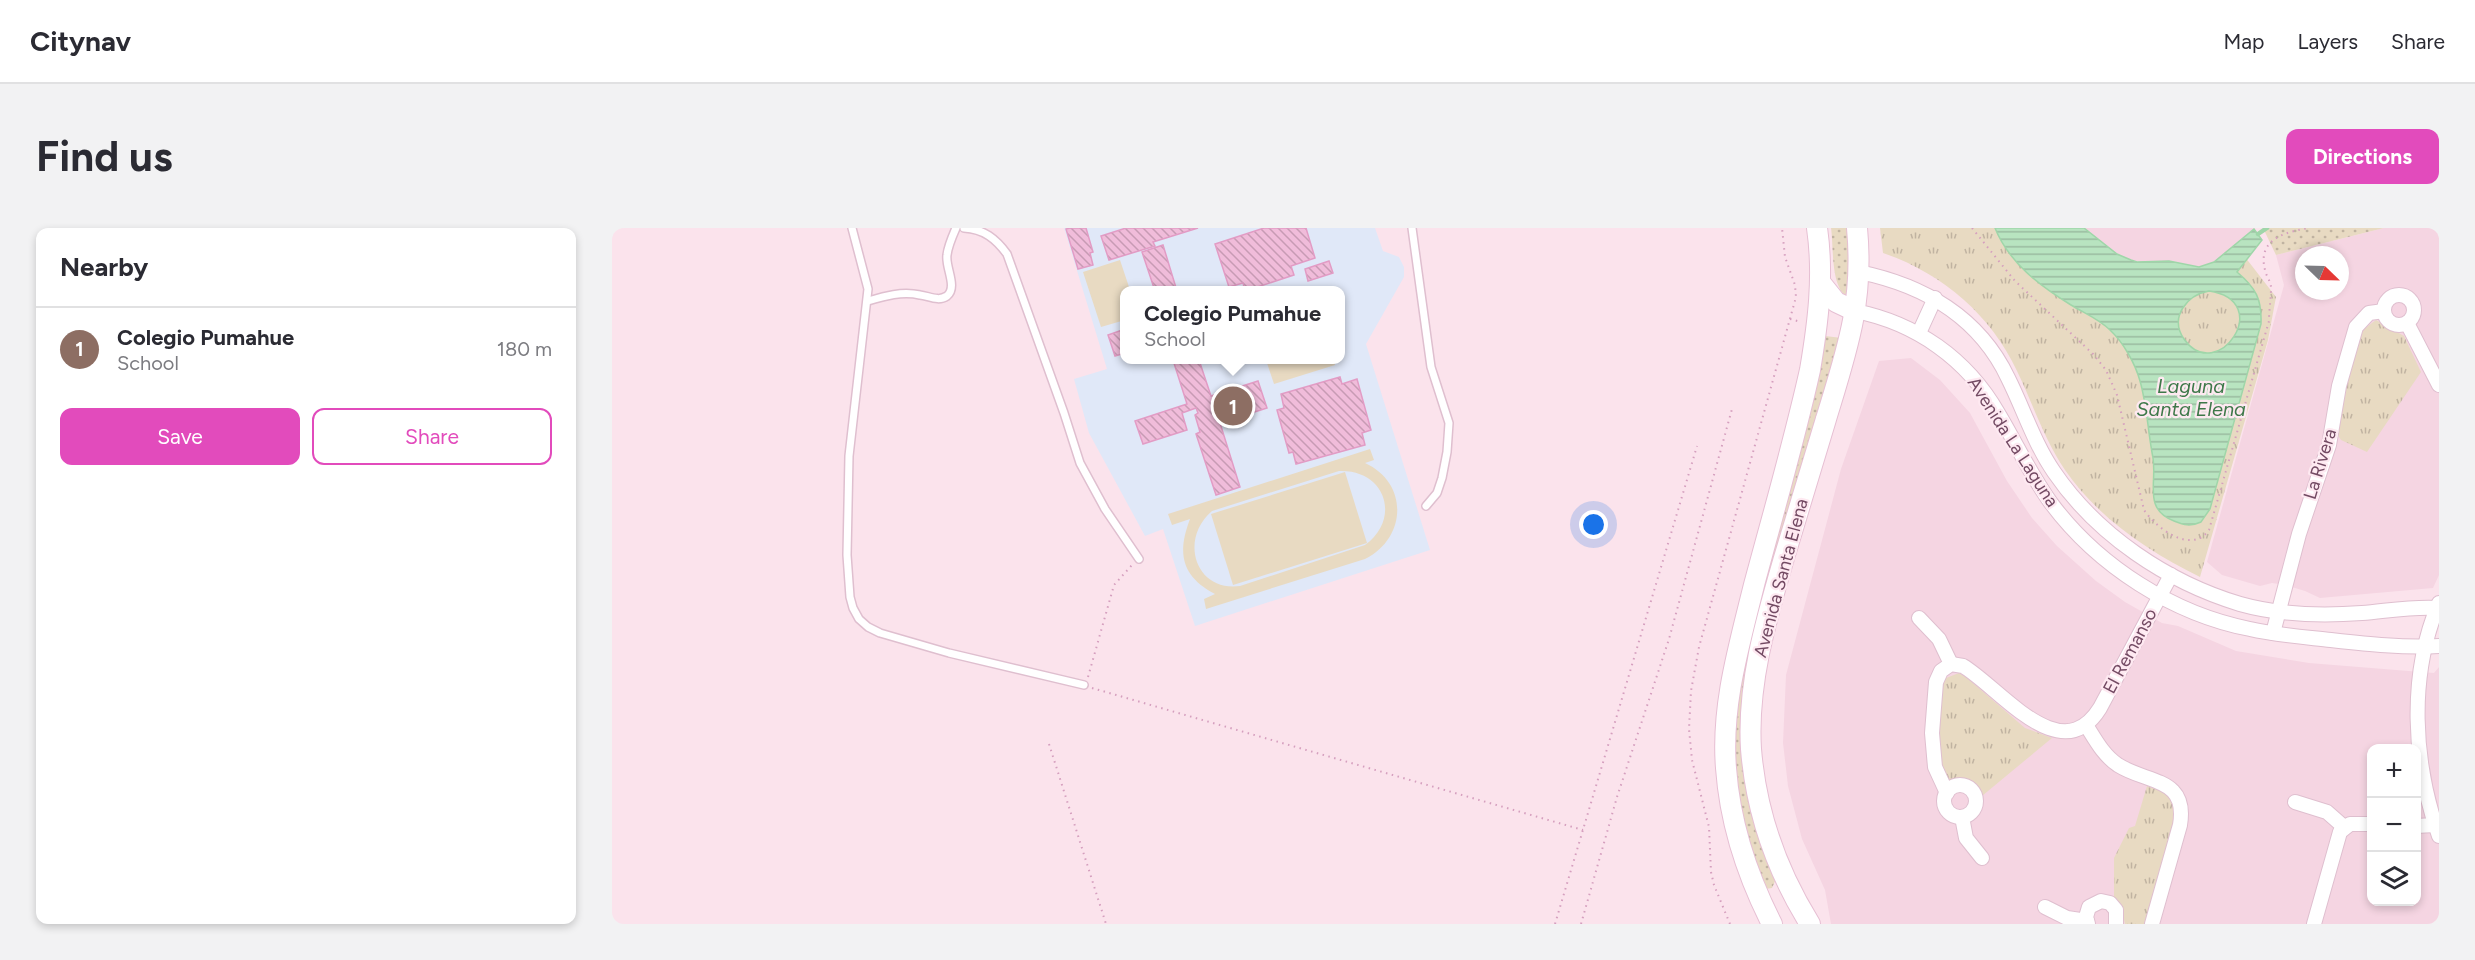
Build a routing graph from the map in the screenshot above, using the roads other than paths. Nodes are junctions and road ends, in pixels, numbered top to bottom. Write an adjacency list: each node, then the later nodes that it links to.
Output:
1 (852, 228): 10 (lane)
2 (956, 228): 10 (lane)
3 (964, 228): 17 (lane)
4 (1412, 228): 16 (lane)
5 (1817, 228): 8 (street, Avenida Santa Elena)
6 (1857, 228): 7 (street, Avenida Santa Elena)
7 (1859, 272): 9 (street, Avenida La Laguna); 11 (street, Avenida Santa Elena)
8 (1820, 282): 11 (street); 37 (street, Avenida Santa Elena)
9 (1935, 298): 14 (street); 18 (street, Avenida La Laguna)
10 (868, 301): 26 (lane)
11 (1856, 311): 14 (street, Avenida La Laguna); 36 (street, Avenida Santa Elena)
12 (2384, 311): 13 (street); 13 (street); 21 (street, La Rivera)
13 (2407, 323): 15 (street)
14 (1919, 333): 19 (street, Avenida La Laguna)
15 (2439, 385)
16 (1426, 506)
17 (1139, 559)
18 (2170, 575): 19 (street, El Remanso); 21 (street, Avenida La Laguna)
19 (2159, 595): 23 (street, Avenida La Laguna); 27 (street, El Remanso)
20 (2438, 606): 21 (street, Avenida La Laguna); 24 (street)
21 (2279, 611): 23 (street, La Rivera)
22 (1919, 618): 25 (street)
23 (2273, 633): 24 (street, Avenida La Laguna)
24 (2432, 646): 34 (street)
25 (1951, 664): 27 (street); 28 (street)
26 (1084, 685)
27 (2086, 725): 43 (street)
28 (1947, 793): 30 (street); 30 (street)
29 (2295, 802): 32 (street)
30 (1962, 817): 35 (street)
31 (2367, 824): 32 (street)
32 (2344, 827): 44 (street)
33 (2421, 827): 34 (street)
34 (2437, 831)
35 (1982, 858)
36 (1788, 884): 37 (street); 41 (street, Avenida Santa Elena)
37 (1759, 900): 40 (street, Avenida Santa Elena)
38 (2044, 907): 39 (street)
39 (2087, 923): 42 (street)
40 (1772, 924)
41 (1810, 924)
42 (2116, 924)
43 (2152, 924)
44 (2314, 924)

